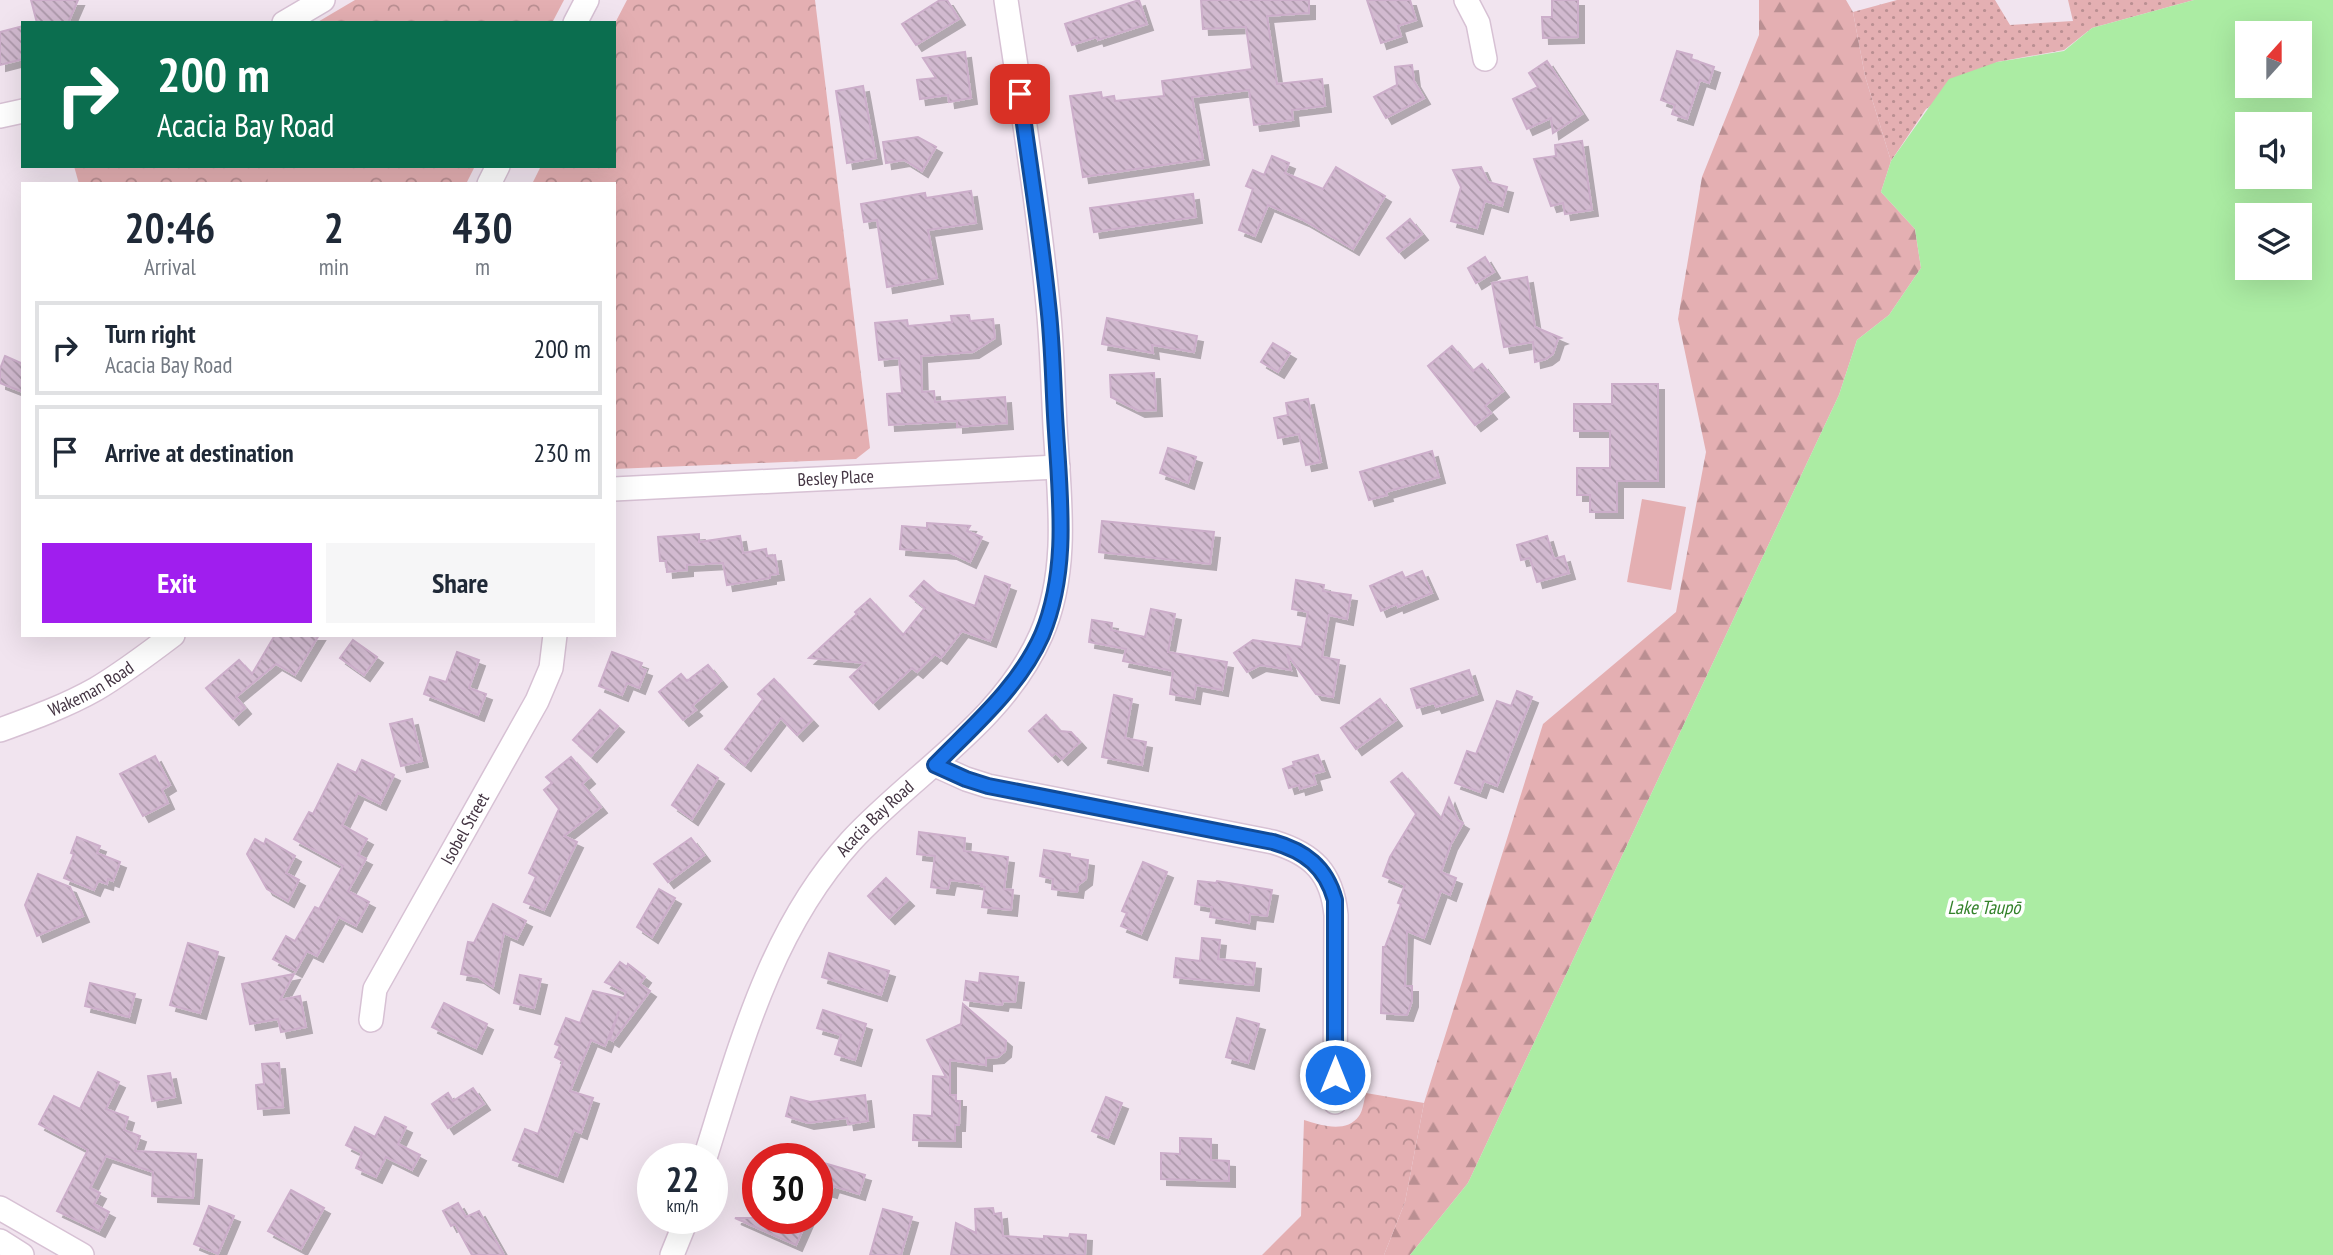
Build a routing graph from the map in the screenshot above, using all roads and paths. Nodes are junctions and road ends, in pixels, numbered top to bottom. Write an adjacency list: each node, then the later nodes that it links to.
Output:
1 (323, 0): 5 (street)
2 (587, 0): 6 (street)
3 (1006, 0): 10 (street, Acacia Bay Road)
4 (1466, 0): 7 (street)
5 (287, 21)
6 (576, 21)
7 (1486, 59)
8 (21, 111): 9 (street)
9 (0, 116)
10 (1058, 467): 11 (street, Besley Place); 15 (street, Acacia Bay Road)
11 (616, 489)
12 (170, 637): 14 (street, Wakeman Road)
13 (555, 637): 16 (street, Isobel Street)
14 (0, 730)
15 (935, 765): 17 (street); 18 (street, Acacia Bay Road)
16 (371, 1020)
17 (1335, 1102)
18 (710, 1143)
19 (0, 1208): 23 (street)
20 (681, 1234): 24 (street)
21 (0, 1241): 22 (street)
22 (22, 1255)
23 (82, 1255)
24 (672, 1255)

